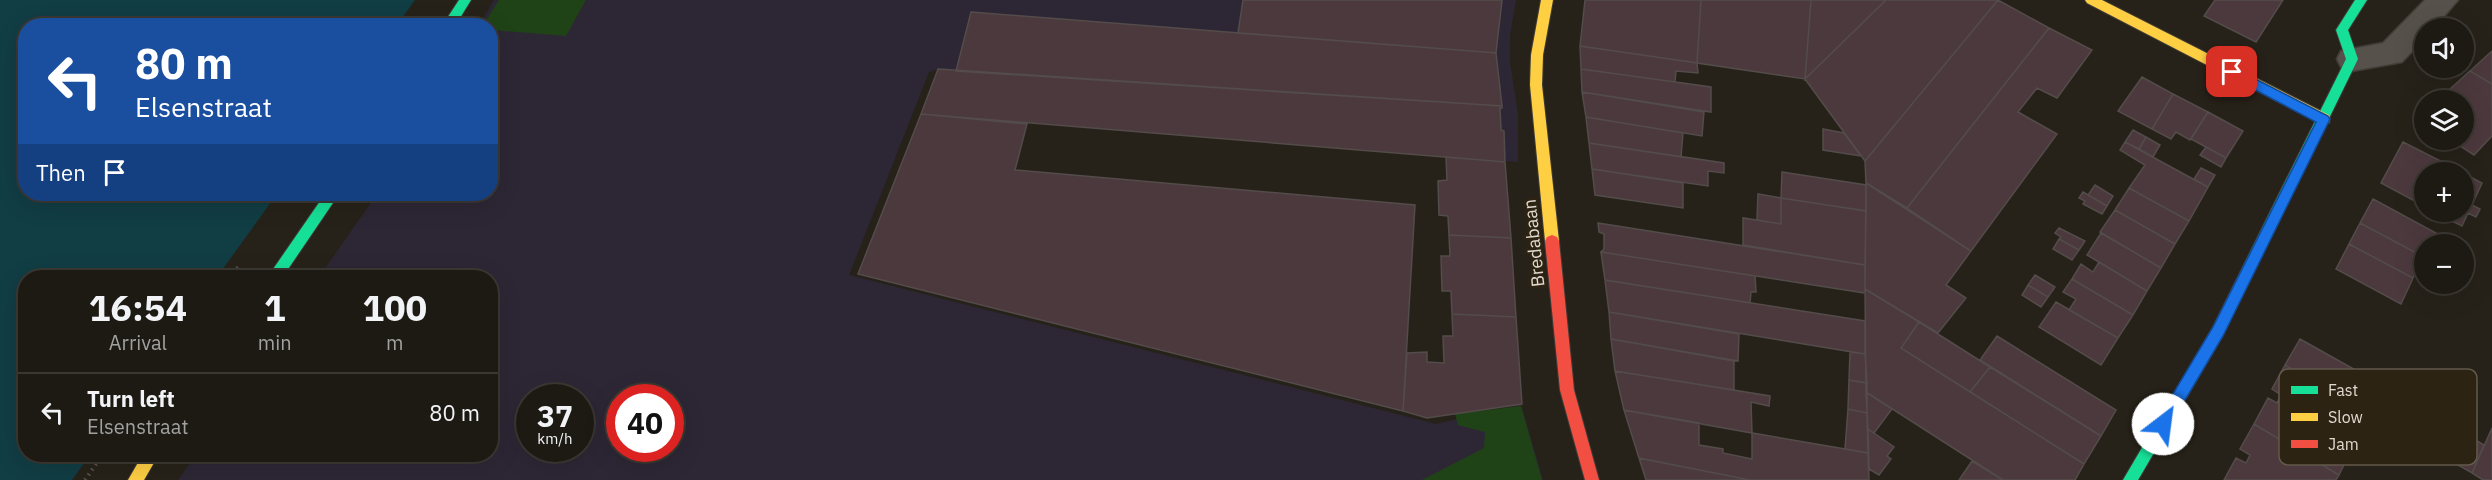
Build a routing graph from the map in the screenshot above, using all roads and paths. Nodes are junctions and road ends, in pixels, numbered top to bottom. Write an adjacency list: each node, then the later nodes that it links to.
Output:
1 (465, 0): 6 (street)
2 (1547, 0): 15 (street, Bredabaan)
3 (2091, 0): 8 (street)
4 (2361, 0): 7 (street)
5 (2443, 0): 7 (street)
6 (453, 18)
7 (2352, 59): 8 (street)
8 (2324, 119): 16 (street)
9 (327, 201): 10 (street)
10 (280, 270)
11 (98, 462): 13 (path)
12 (147, 462): 14 (street)
13 (85, 480)
14 (135, 480)
15 (1592, 480)
16 (2130, 480)

